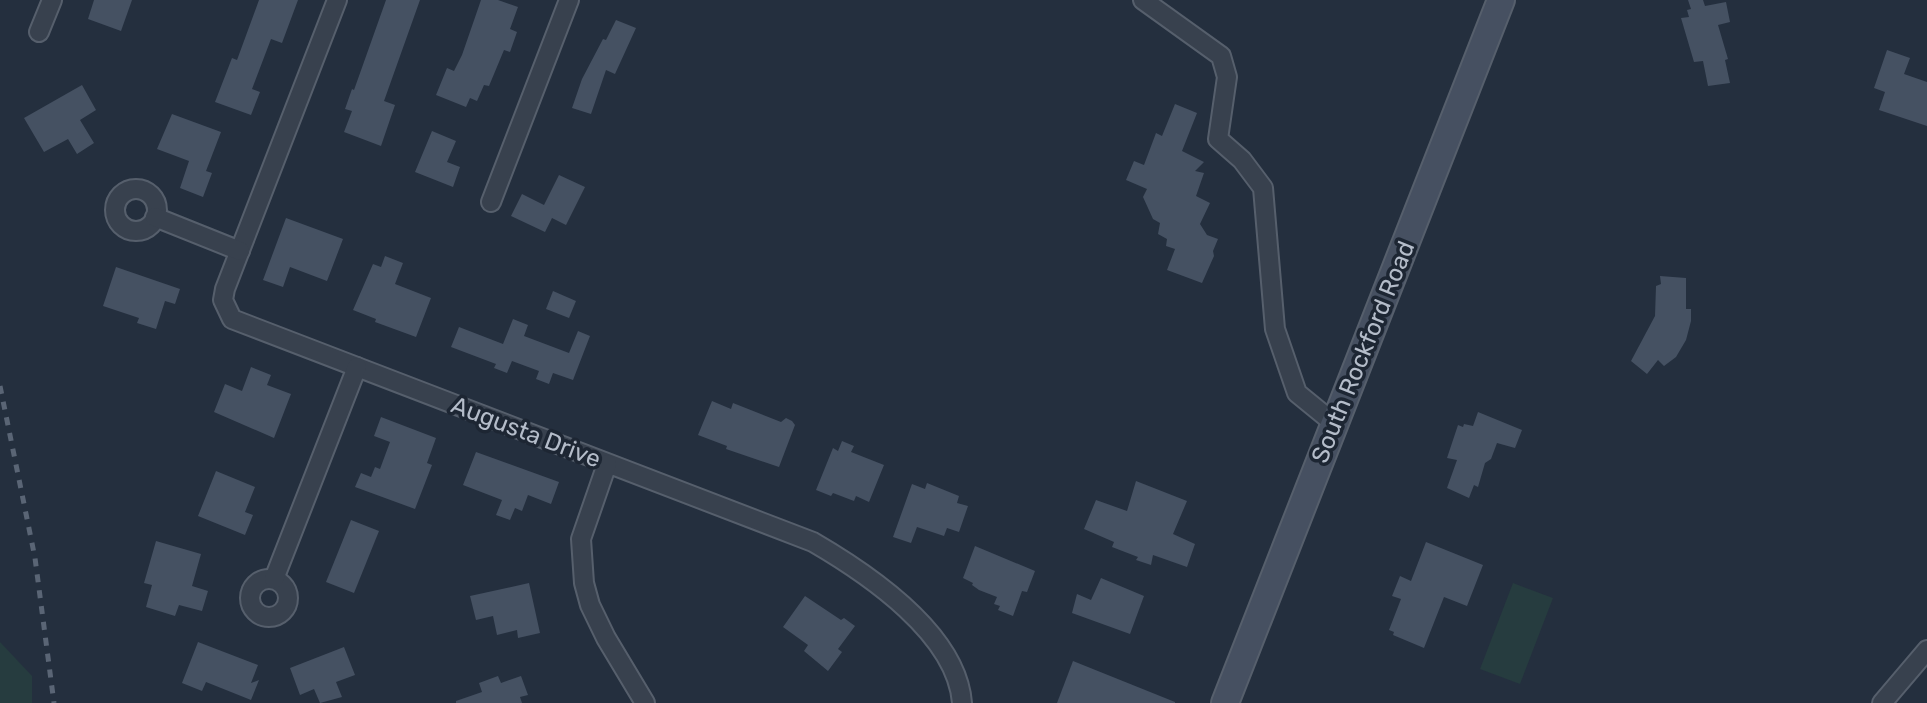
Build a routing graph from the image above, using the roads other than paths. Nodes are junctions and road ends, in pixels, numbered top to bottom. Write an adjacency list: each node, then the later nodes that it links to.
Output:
1 (52, 0): 6 (street)
2 (337, 0): 9 (street, Augusta Drive)
3 (569, 0): 7 (street)
4 (1143, 0): 11 (street)
5 (1501, 0): 11 (street, South Rockford Road)
6 (39, 32)
7 (491, 202)
8 (155, 217): 9 (street)
9 (240, 251): 10 (street, Augusta Drive)
10 (357, 367): 12 (street, Augusta Drive); 13 (street)
11 (1335, 424): 17 (street, South Rockford Road)
12 (607, 464): 15 (street); 16 (street, Augusta Drive)
13 (274, 579)
14 (1927, 650): 18 (street)
15 (645, 703)
16 (962, 703)
17 (1225, 703)
18 (1882, 703)

